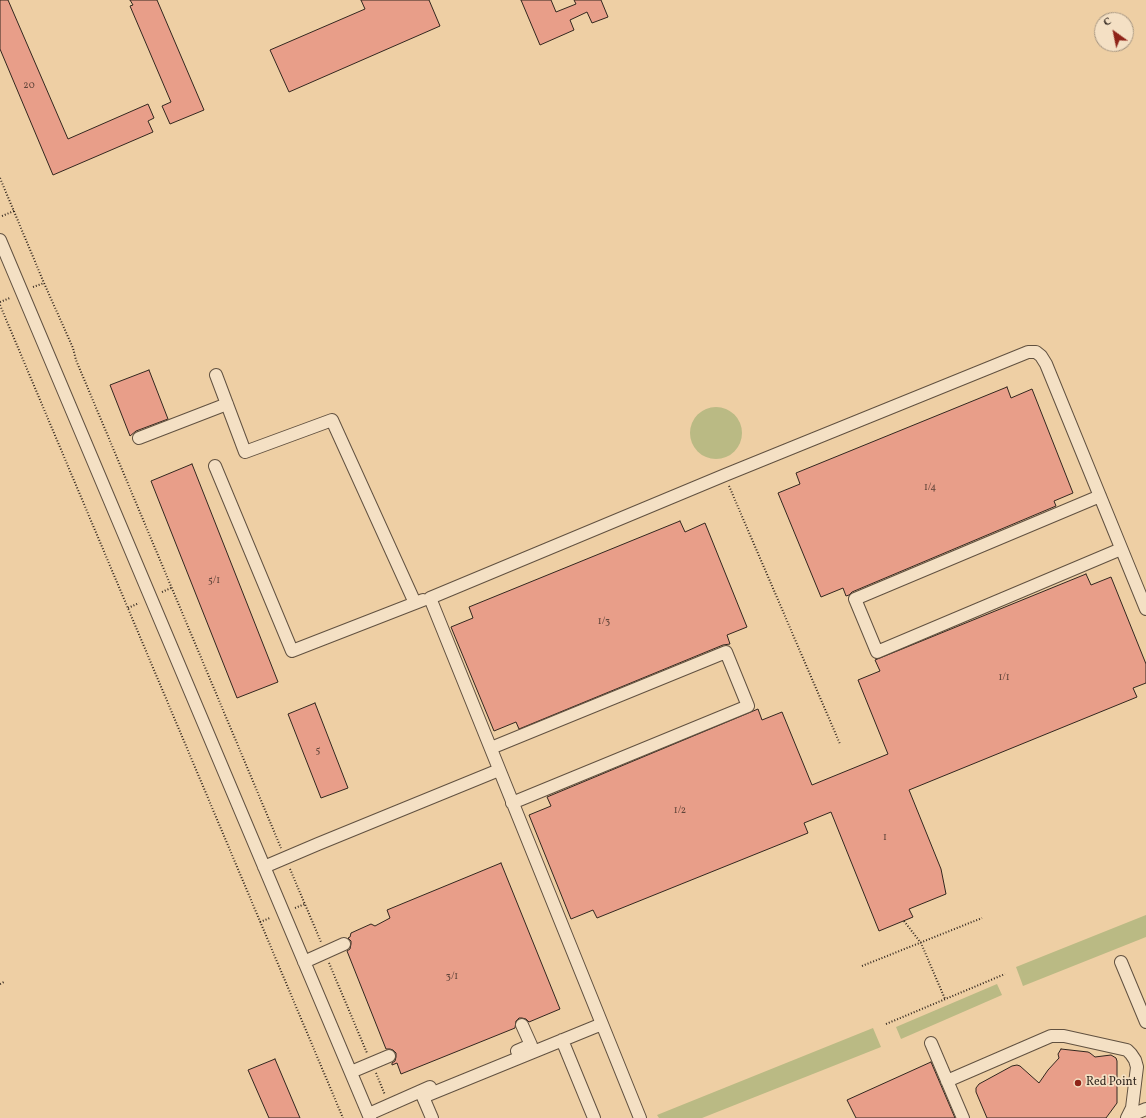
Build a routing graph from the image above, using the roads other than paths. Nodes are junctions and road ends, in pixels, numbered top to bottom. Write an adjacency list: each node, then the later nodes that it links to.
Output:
1 (0, 240): 14 (street)
2 (216, 375): 3 (street)
3 (227, 404): 4 (street); 9 (street)
4 (139, 438)
5 (215, 466): 9 (street)
6 (1100, 496): 7 (street); 7 (street); 8 (street)
7 (1122, 549): 10 (street)
8 (430, 598): 9 (street); 11 (street)
9 (415, 603)
10 (1146, 609)
11 (491, 748): 12 (street); 13 (street)
12 (500, 770): 13 (street); 14 (street)
13 (512, 802): 19 (street)
14 (264, 867): 16 (street)
15 (344, 944): 16 (street)
16 (304, 962): 24 (street)
17 (1121, 962): 18 (street)
18 (1146, 1022)
19 (602, 1024): 21 (street); 31 (street)
20 (522, 1025): 27 (street)
21 (562, 1040): 29 (street); 30 (street)
22 (930, 1043): 25 (street)
23 (389, 1056): 24 (street)
24 (351, 1072): 27 (street)
25 (947, 1081): 28 (street); 32 (street)
26 (1146, 1109): 28 (street)
27 (369, 1116)
28 (1128, 1117)
29 (432, 1118)
30 (594, 1118)
31 (640, 1118)
32 (963, 1118)

